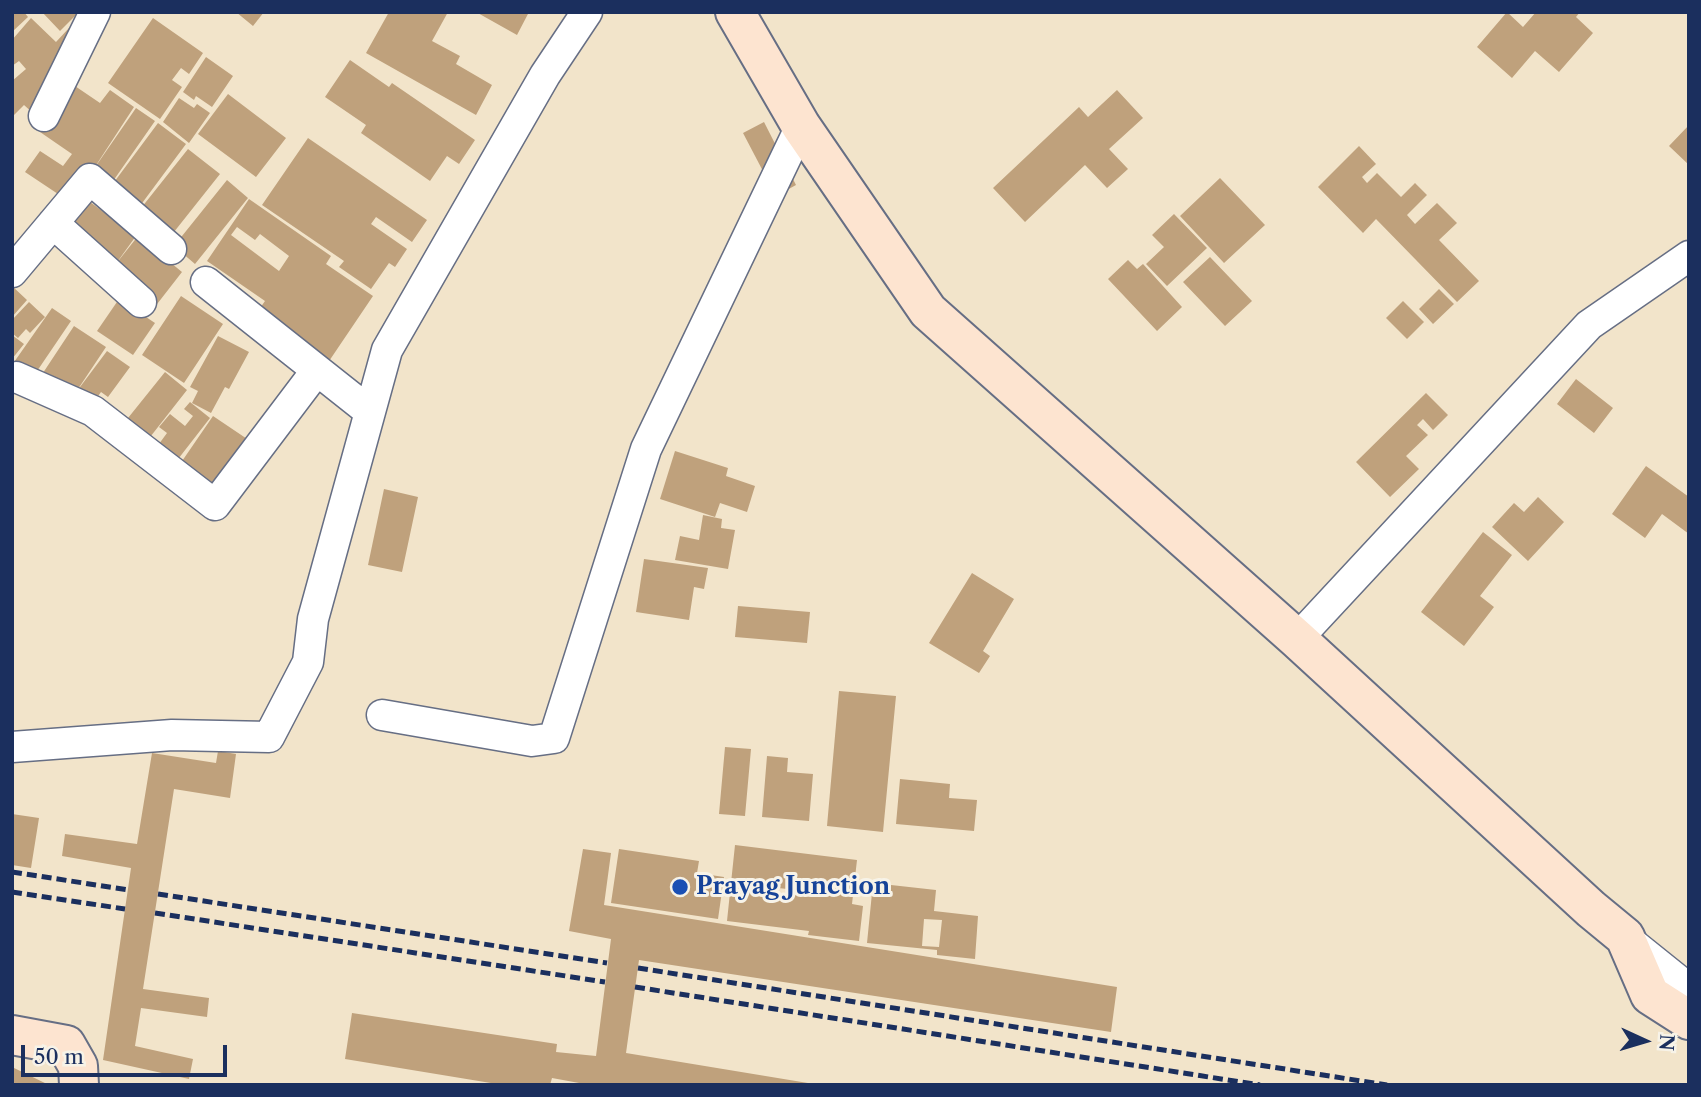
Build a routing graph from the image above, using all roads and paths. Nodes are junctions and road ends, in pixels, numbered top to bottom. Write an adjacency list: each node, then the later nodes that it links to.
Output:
1 (95, 12): 4 (street)
2 (587, 12): 14 (street)
3 (735, 12): 5 (street)
4 (44, 116)
5 (801, 126): 15 (street); 16 (street)
6 (53, 223): 7 (street); 9 (street); 11 (street)
7 (171, 249)
8 (1689, 256): 15 (street)
9 (12, 272)
10 (206, 282): 12 (street)
11 (141, 302)
12 (317, 370): 13 (street); 14 (street)
13 (12, 378)
14 (370, 412): 17 (street)
15 (1297, 639): 18 (street)
16 (382, 715)
17 (12, 747)
18 (1625, 937): 19 (street); 20 (street)
19 (1689, 989)
20 (1689, 1020)
21 (12, 1035): 22 (street)
22 (79, 1085)

